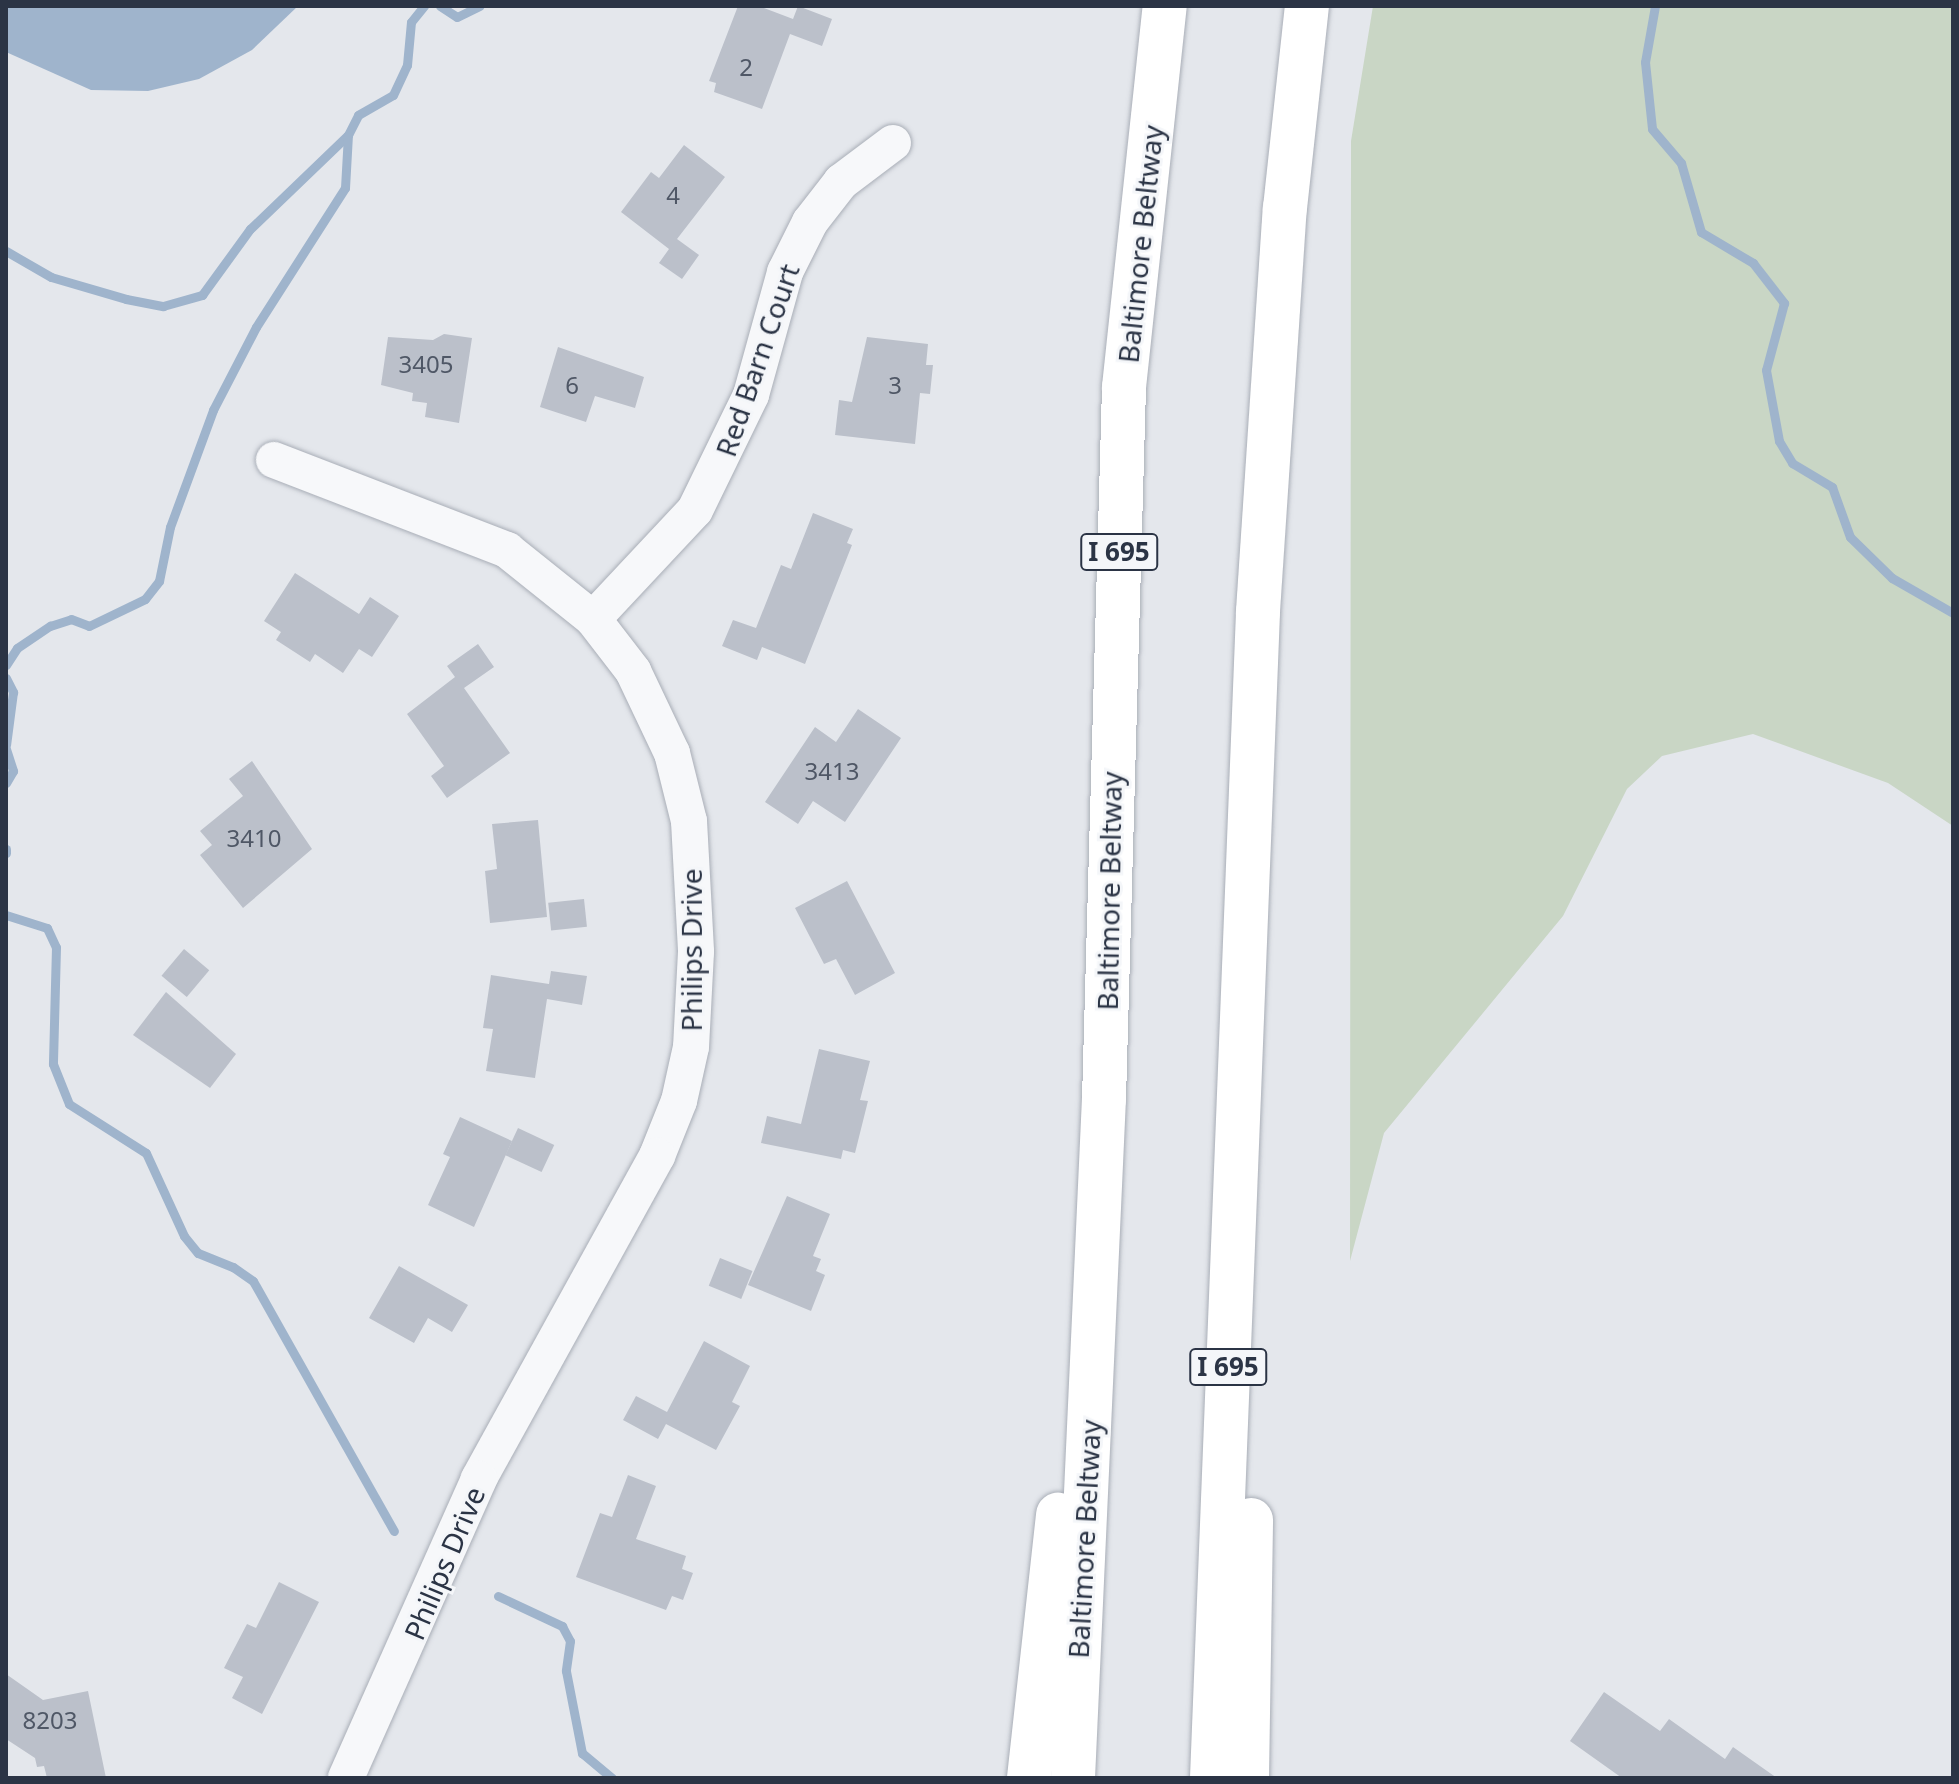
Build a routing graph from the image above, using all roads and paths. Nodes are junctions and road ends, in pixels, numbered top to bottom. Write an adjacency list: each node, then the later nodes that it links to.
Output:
1 (1165, 6): 7 (highway, Baltimore Beltway / I 695)
2 (1307, 6): 6 (highway, I 695)
3 (893, 143): 5 (street, Red Barn Court)
4 (274, 460): 5 (street, Philips Drive)
5 (593, 619): 8 (street, Philips Drive)
6 (1244, 956): 11 (highway, I 695); 12 (highway)
7 (1104, 1099): 9 (highway); 10 (highway, Baltimore Beltway / I 695)
8 (346, 1778)
9 (1029, 1778)
10 (1073, 1778)
11 (1212, 1778)
12 (1247, 1778)

